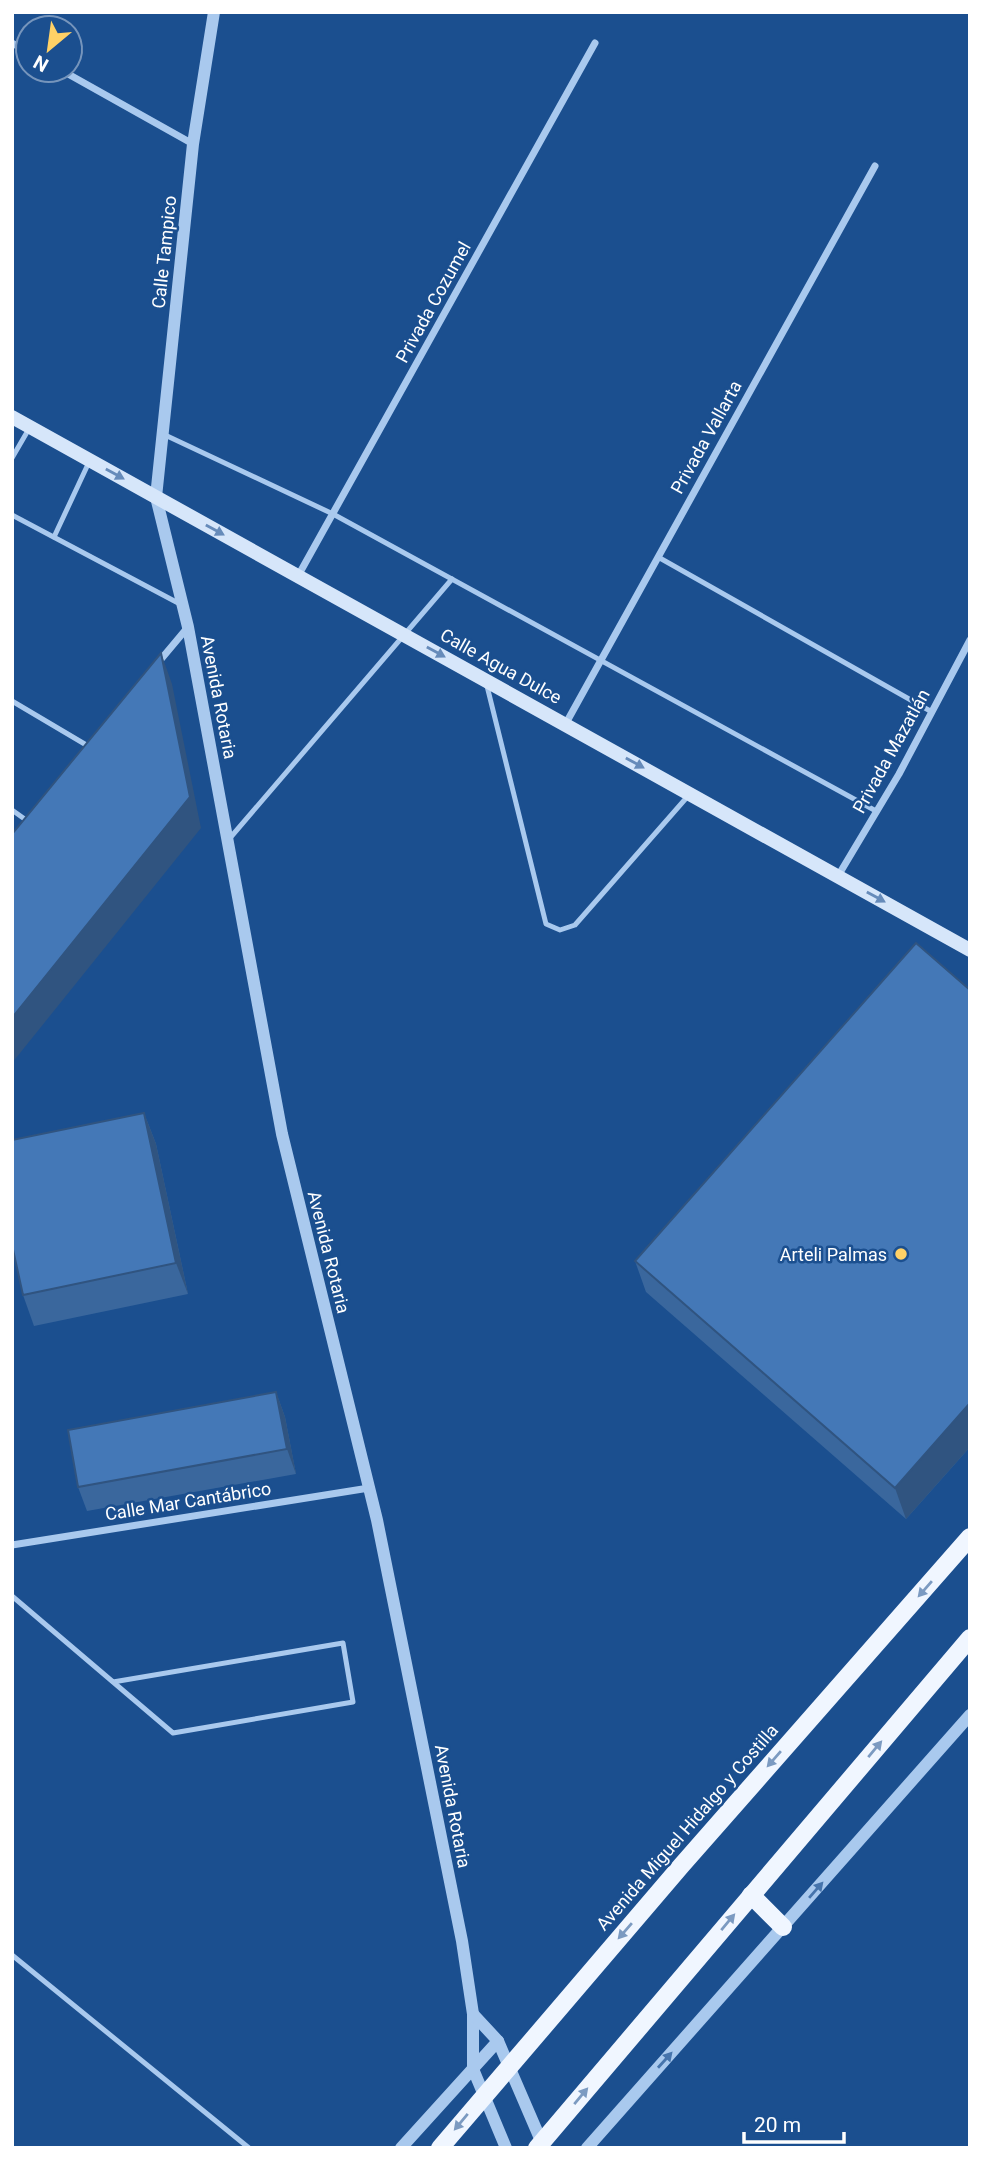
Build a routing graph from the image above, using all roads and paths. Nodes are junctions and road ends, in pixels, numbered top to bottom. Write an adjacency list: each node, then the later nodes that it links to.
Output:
1 (214, 12): 4 (street, Calle Tampico)
2 (595, 43): 13 (street, Privada Cozumel)
3 (84, 83): 4 (street)
4 (193, 144): 8 (street, Calle Tampico)
5 (875, 166): 15 (street, Privada Vallarta)
6 (12, 417): 7 (main road, Calle Agua Dulce)
7 (30, 427): 9 (lane); 10 (main road, Calle Agua Dulce)
8 (162, 434): 11 (street, Calle Tampico); 13 (lane)
9 (12, 458)
10 (90, 460): 11 (main road, Calle Agua Dulce, one-way to 11); 14 (lane)
11 (156, 497): 16 (main road, Calle Agua Dulce, one-way to 16); 18 (street, Avenida Rotaria)
12 (12, 514): 14 (lane)
13 (333, 514): 16 (street, Privada Cozumel); 17 (lane)
14 (54, 537): 18 (lane)
15 (658, 557): 22 (street, Privada Vallarta); 26 (lane)
16 (298, 576): 20 (main road, Calle Agua Dulce)
17 (452, 579): 20 (lane); 22 (lane)
18 (183, 605): 19 (street, Avenida Rotaria)
19 (188, 626): 23 (street); 37 (street, Avenida Rotaria)
20 (404, 635): 24 (main road, Calle Agua Dulce, one-way to 24); 37 (lane)
21 (970, 639): 26 (street, Privada Mazatlán)
22 (601, 660): 27 (street, Privada Vallarta); 34 (lane)
23 (146, 676)
24 (485, 680): 27 (main road, Calle Agua Dulce); 31 (lane)
25 (12, 701): 29 (lane)
26 (932, 712): 34 (street, Privada Mazatlán)
27 (565, 724): 31 (main road, Calle Agua Dulce, one-way to 31)
28 (96, 736): 29 (street)
29 (88, 746): 30 (street)
30 (79, 756)
31 (690, 794): 38 (main road, Calle Agua Dulce)
32 (35, 809): 35 (street)
33 (12, 810): 35 (lane)
34 (876, 811): 38 (street, Privada Mazatlán)
35 (26, 820): 36 (street)
36 (19, 828)
37 (228, 840): 40 (street, Avenida Rotaria)
38 (838, 876): 39 (main road, Calle Agua Dulce, one-way to 39)
39 (970, 950)
40 (369, 1488): 42 (street, Calle Mar Cantábrico); 50 (street, Avenida Rotaria)
41 (970, 1537): 52 (main road, Avenida Miguel Hidalgo y Costilla, one-way to 52)
42 (12, 1545)
43 (12, 1596): 45 (lane)
44 (970, 1638): 47 (main road, one-way to 44)
45 (113, 1682): 45 (lane)
46 (970, 1715): 48 (street, one-way to 46)
47 (751, 1895): 48 (main road); 55 (main road, one-way to 47)
48 (783, 1927): 60 (street, one-way to 48)
49 (12, 1955): 56 (lane)
50 (473, 2014): 51 (street); 53 (street, Avenida Rotaria)
51 (498, 2041): 52 (street); 53 (street)
52 (508, 2066): 54 (main road, Avenida Miguel Hidalgo y Costilla); 55 (street)
53 (473, 2069): 54 (street, Avenida Rotaria); 57 (street)
54 (483, 2096): 58 (main road, Avenida Miguel Hidalgo y Costilla, one-way to 58); 59 (street, Avenida Rotaria)
55 (541, 2146)
56 (249, 2148)
57 (401, 2148)
58 (440, 2148)
59 (506, 2148)
60 (587, 2148)

